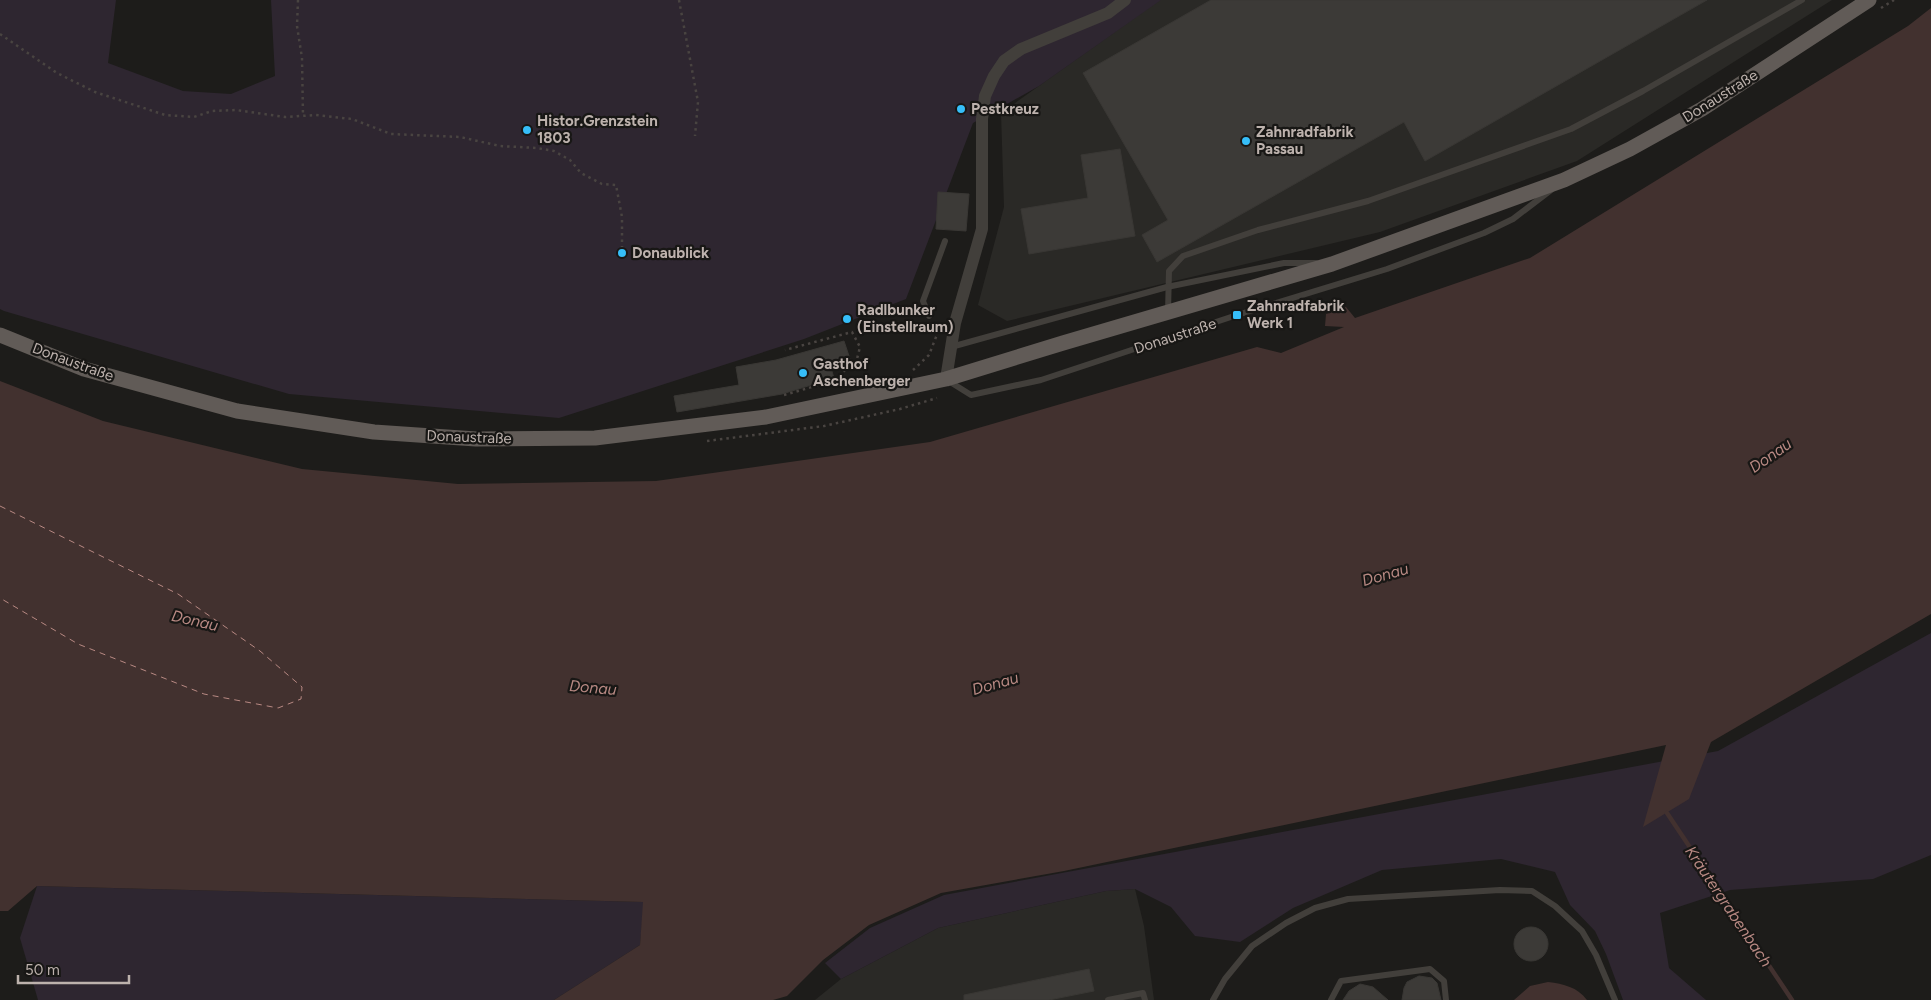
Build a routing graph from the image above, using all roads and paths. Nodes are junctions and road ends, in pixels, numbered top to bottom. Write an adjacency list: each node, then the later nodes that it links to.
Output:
1 (298, 0): 7 (path)
2 (678, 0): 8 (path)
3 (1125, 0): 18 (street)
4 (1802, 0): 13 (lane)
5 (1869, 0): 9 (main road, Donaustraße)
6 (0, 34): 7 (path)
7 (304, 116): 11 (path)
8 (695, 136)
9 (1564, 180): 12 (main road, Donaustraße); 21 (lane, Donaustraße)
10 (945, 241): 15 (lane)
11 (622, 253)
12 (1332, 264): 13 (lane); 14 (main road, Donaustraße)
13 (1167, 288): 14 (lane); 18 (lane)
14 (1168, 312): 21 (main road, Donaustraße)
15 (930, 316)
16 (939, 330): 20 (path)
17 (0, 335): 21 (main road, Donaustraße)
18 (950, 348): 21 (street)
19 (785, 350): 22 (path)
20 (906, 374)
21 (946, 379)
22 (786, 402)
23 (1108, 1000): 24 (lane)
24 (1145, 1000)
25 (1213, 1000): 28 (lane)
26 (1331, 1000): 27 (lane)
27 (1446, 1000)
28 (1615, 1000)

